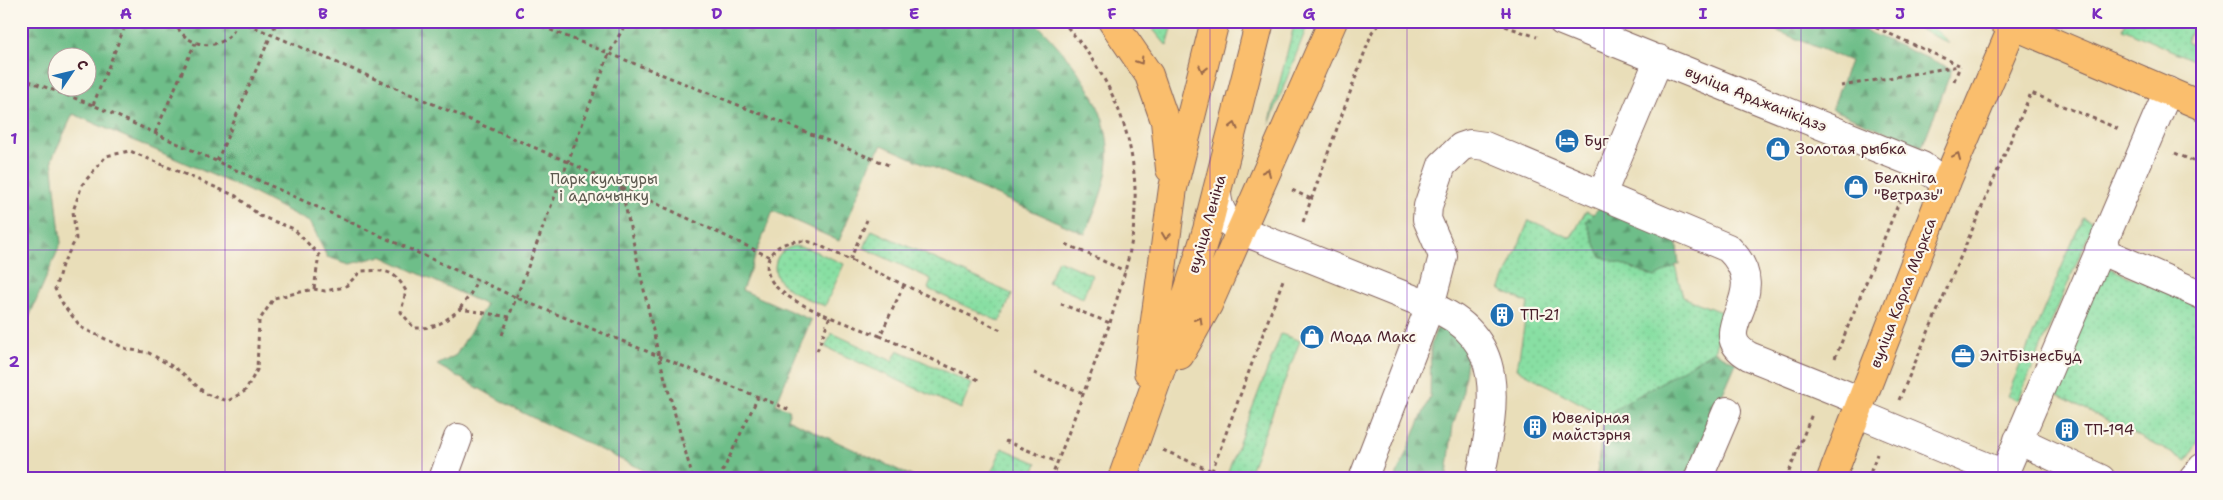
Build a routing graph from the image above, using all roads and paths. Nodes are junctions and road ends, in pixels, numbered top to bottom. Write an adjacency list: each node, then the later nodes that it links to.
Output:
1 (127, 21): 24 (path)
2 (174, 21): 18 (path)
3 (239, 21): 17 (path); 18 (path)
4 (277, 21): 17 (path)
5 (528, 21): 19 (path)
6 (627, 21): 19 (path)
7 (1062, 21): 43 (path)
8 (1112, 21): 34 (main road, one-way to 34)
9 (1215, 21): 34 (main road, вуліца Леніна, one-way to 34)
10 (1260, 21): 35 (main road, вуліца Леніна, one-way to 10)
11 (1332, 21): 38 (main road, one-way to 11)
12 (1404, 21): 16 (path)
13 (1562, 21): 20 (street, вуліца Арджанікідзэ)
14 (1861, 21): 22 (path)
15 (2011, 23): 23 (main road); 31 (main road, вуліца Карла Маркса, one-way to 15)
16 (1407, 27)
17 (271, 35): 28 (path); 29 (path)
18 (195, 43): 26 (path)
19 (608, 54): 29 (path); 30 (path)
20 (1659, 59): 31 (street, вуліца Арджанікідзэ); 36 (street)
21 (21, 78): 24 (path)
22 (1841, 86)
23 (2168, 92): 25 (main road); 27 (street)
24 (93, 104): 26 (path)
25 (2202, 106)
26 (155, 133): 28 (path)
27 (2146, 140): 40 (street); 68 (path)
28 (216, 162): 44 (path)
29 (568, 162): 33 (path); 48 (path)
30 (891, 166)
31 (1946, 183): 65 (main road, вуліца Карла Маркса)
32 (1906, 185): 62 (path)
33 (621, 187): 41 (path); 59 (path)
34 (1172, 188): 69 (main road, вуліца Леніна, one-way to 69)
35 (1217, 192): 38 (street); 69 (main road, вуліца Леніна)
36 (1602, 194): 50 (street); 62 (street)
37 (867, 220): 42 (path)
38 (1240, 230): 50 (street); 69 (main road, one-way to 38)
39 (1066, 244): 43 (path)
40 (2099, 250): 47 (street); 71 (street)
41 (770, 256): 42 (path); 53 (path)
42 (850, 260): 45 (path)
43 (1125, 271): 54 (path)
44 (477, 280): 48 (path); 51 (path)
45 (904, 285): 55 (path); 57 (path)
46 (314, 289): 46 (path); 51 (path)
47 (2202, 295)
48 (517, 298): 52 (path); 59 (path)
49 (1061, 304): 54 (path)
50 (1430, 306): 81 (street); 82 (street)
51 (460, 309): 52 (path)
52 (510, 316): 56 (path)
53 (830, 316): 57 (path); 58 (path)
54 (1110, 322): 63 (path)
55 (1004, 331)
56 (502, 335)
57 (880, 336): 61 (path)
58 (817, 351)
59 (659, 357): 64 (path); 77 (path)
60 (1034, 373): 63 (path)
61 (981, 381)
62 (1824, 386): 65 (street); 84 (path)
63 (1083, 393): 73 (path)
64 (758, 397): 66 (path); 78 (path)
65 (1859, 407): 68 (street); 85 (main road, вуліца Карла Маркса)
66 (790, 410)
67 (1727, 411): 83 (street)
68 (1888, 425): 71 (street); 86 (path)
69 (1139, 431): 75 (path); 80 (main road, вуліца Леніна)
70 (458, 438): 76 (street)
71 (2018, 440): 87 (street)
72 (1005, 441): 73 (path)
73 (1058, 462): 79 (path)
74 (2202, 468): 88 (street)
75 (1212, 471)
76 (443, 479)
77 (693, 479)
78 (720, 479)
79 (1051, 479)
80 (1122, 479)
81 (1363, 479)
82 (1480, 479)
83 (1698, 479)
84 (1786, 479)
85 (1831, 479)
86 (1868, 479)
87 (2101, 479)
88 (2193, 479)

